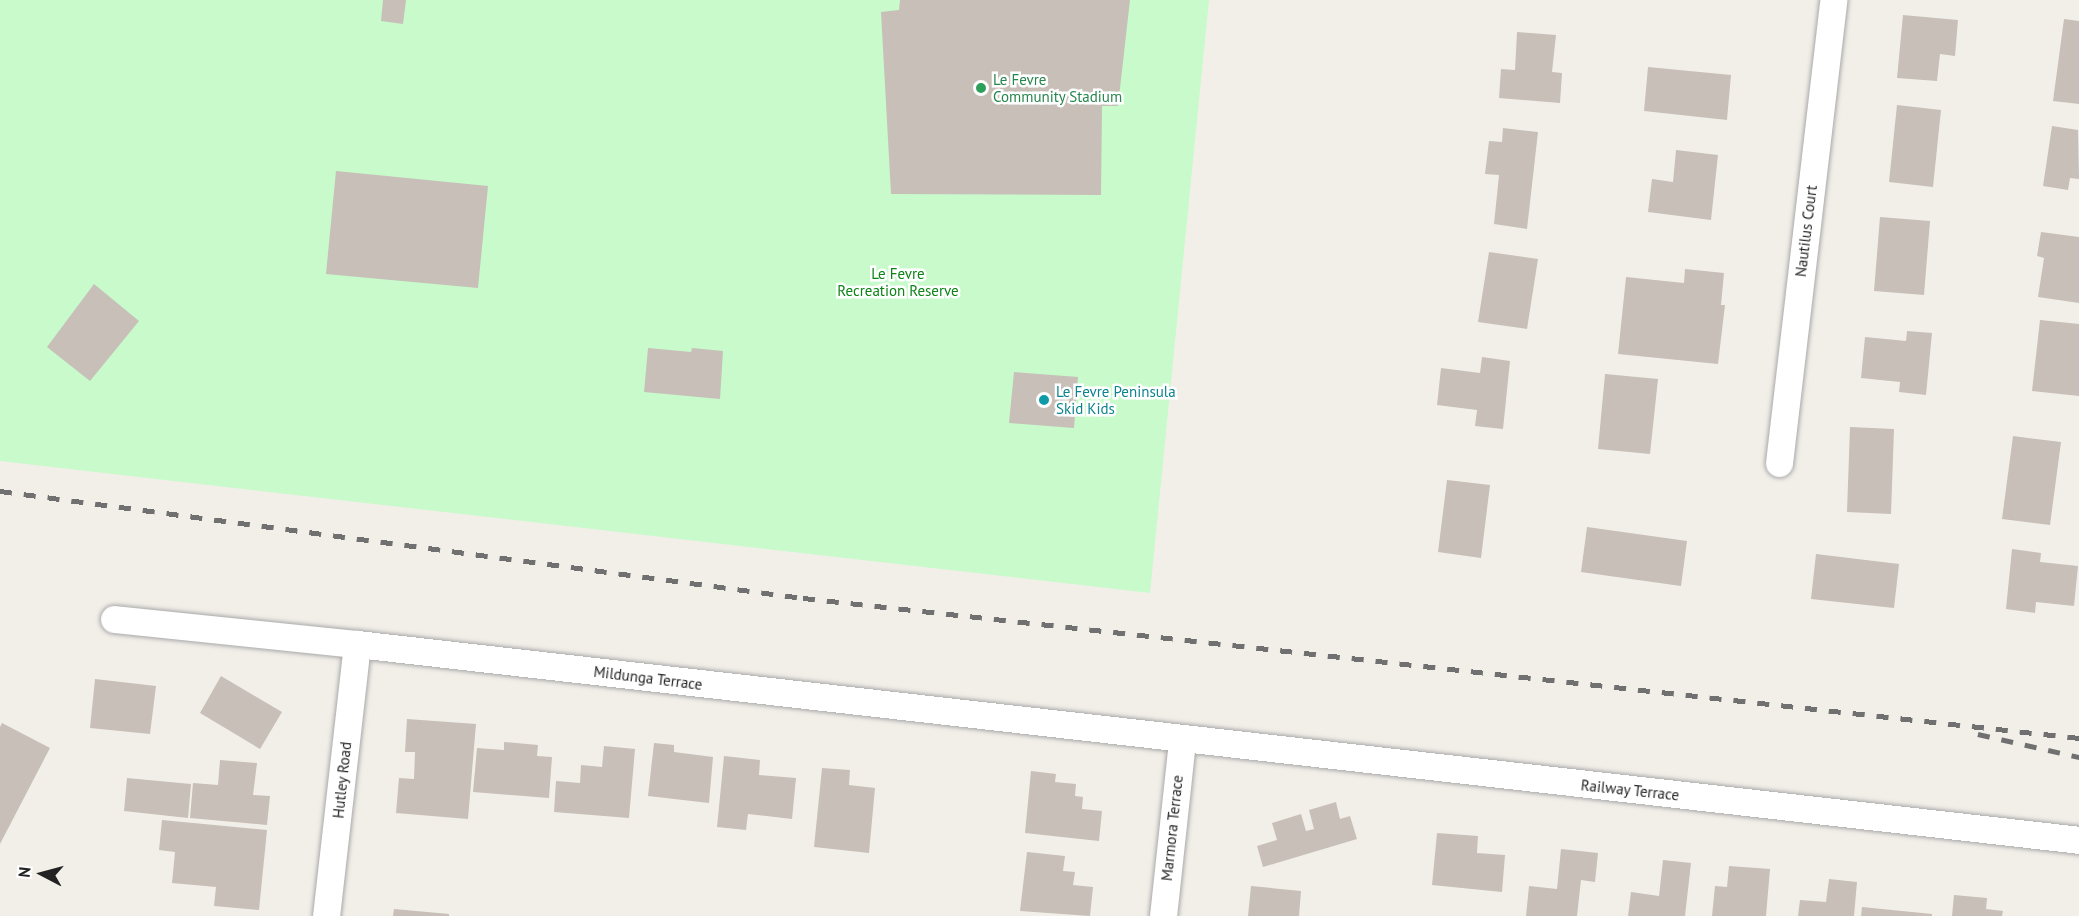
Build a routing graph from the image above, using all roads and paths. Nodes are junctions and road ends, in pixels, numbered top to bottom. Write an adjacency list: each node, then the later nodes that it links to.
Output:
1 (1833, 0): 2 (street, Nautilus Court)
2 (1779, 463)
3 (114, 620): 4 (street, Mildunga Terrace)
4 (357, 644): 5 (street, Mildunga Terrace); 7 (street, Hutley Road)
5 (1182, 740): 6 (street, Railway Terrace); 8 (street, Marmora Terrace)
6 (2079, 840)
7 (326, 916)
8 (1163, 916)

